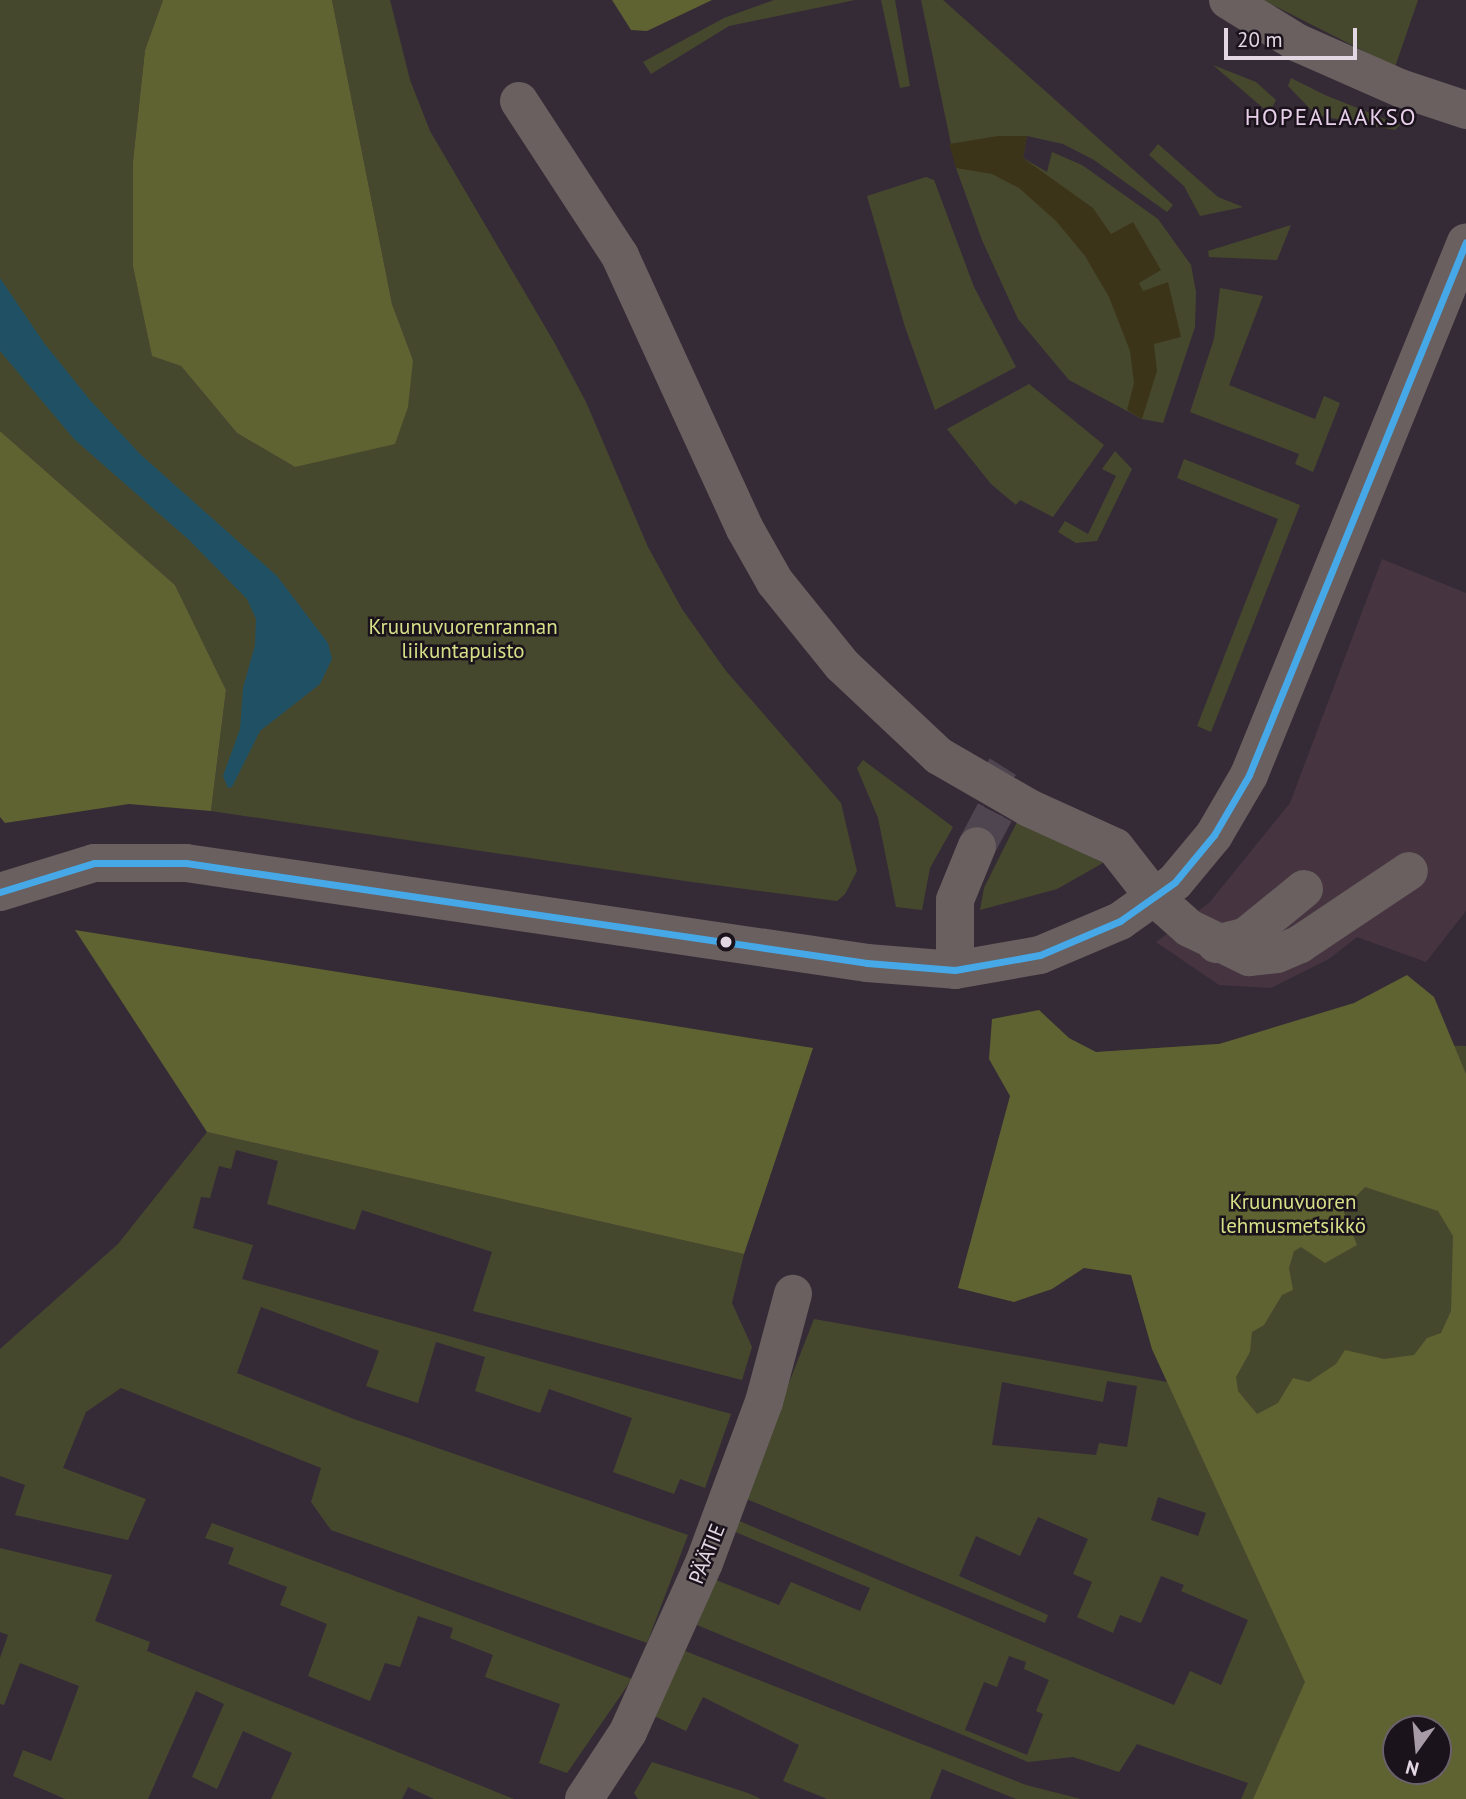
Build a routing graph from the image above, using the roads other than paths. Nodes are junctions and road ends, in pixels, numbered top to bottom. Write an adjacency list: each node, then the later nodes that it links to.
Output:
1 (1228, 0): 3 (street)
2 (520, 101): 9 (street)
3 (1466, 110)
4 (1466, 242): 9 (street)
5 (977, 846): 11 (street)
6 (1409, 871): 10 (street)
7 (1304, 890): 10 (street)
8 (0, 892): 11 (street)
9 (1154, 897): 10 (street); 11 (street)
10 (1216, 944)
11 (955, 970)
12 (793, 1294): 13 (street, PÄÄTIE)
13 (584, 1799)

